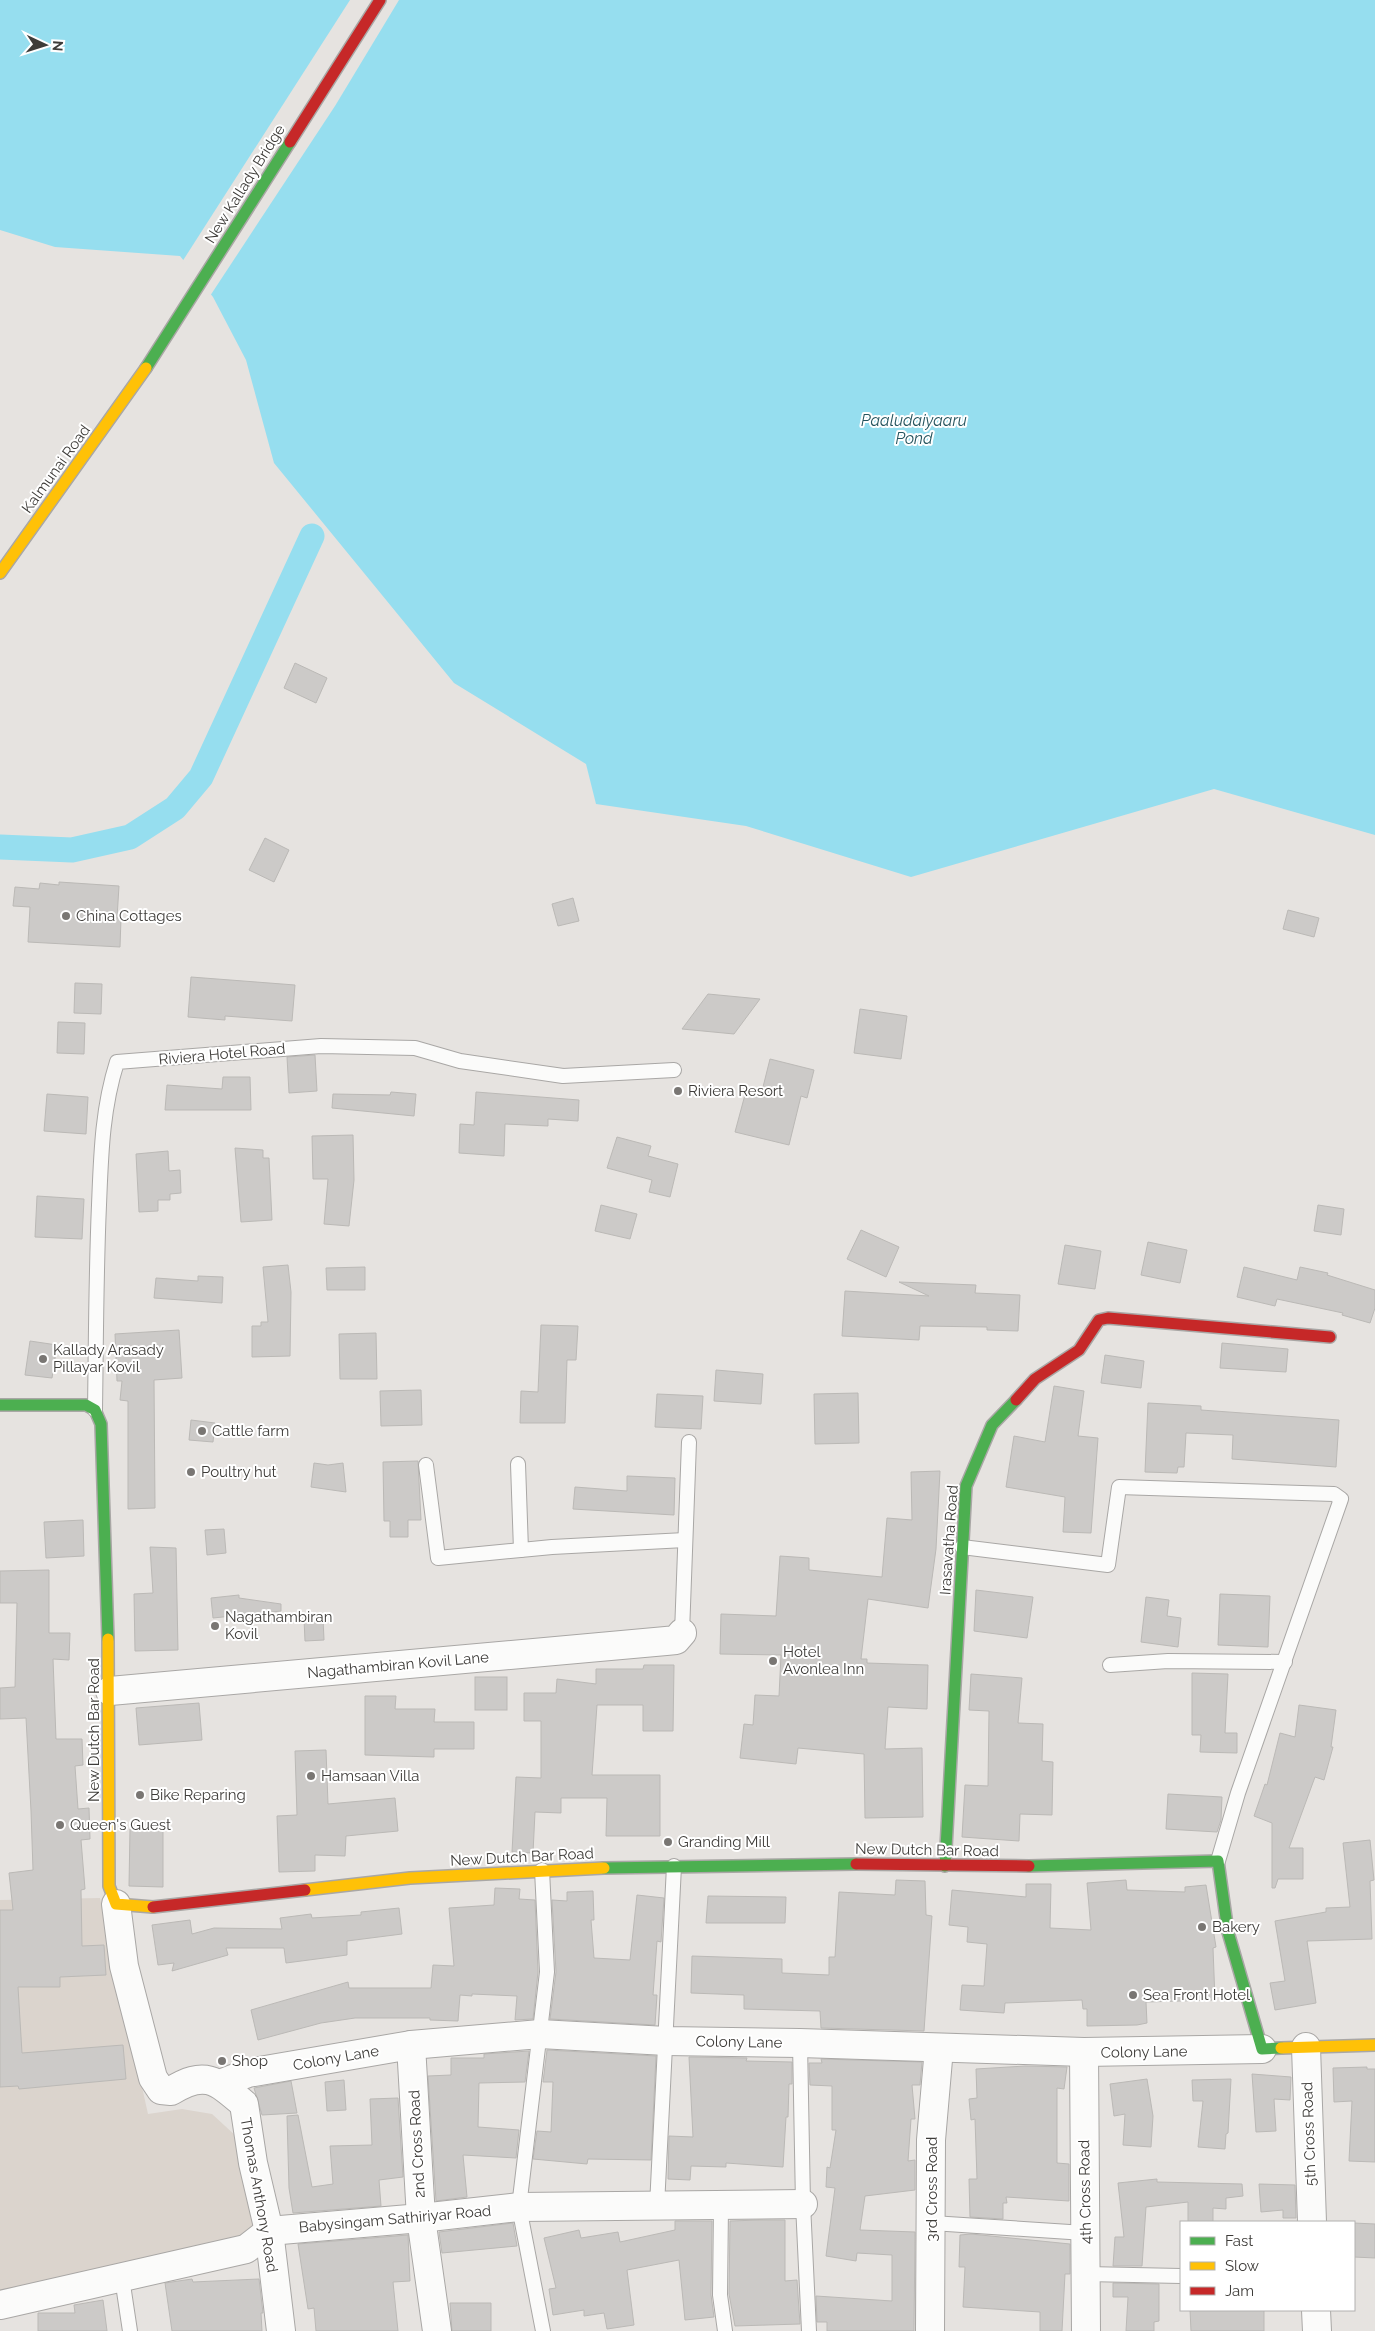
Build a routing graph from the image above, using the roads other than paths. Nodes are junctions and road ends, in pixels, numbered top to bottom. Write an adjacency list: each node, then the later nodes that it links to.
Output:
1 (380, 0): 2 (main road, New Kallady Bridge)
2 (136, 384): 3 (main road, Kalmunai Road)
3 (0, 572)
4 (674, 1070): 7 (lane, Riviera Hotel Road)
5 (1330, 1337): 12 (main road, Irasavatha Road)
6 (0, 1405): 7 (main road)
7 (96, 1410): 17 (main road, New Dutch Bar Road)
8 (689, 1442): 11 (lane)
9 (518, 1464): 13 (lane)
10 (426, 1465): 13 (lane)
11 (685, 1540): 13 (lane); 14 (lane)
12 (962, 1547): 15 (lane); 20 (main road, Irasavatha Road)
13 (521, 1550)
14 (682, 1633): 17 (street, Nagathambiran Kovil Lane)
15 (1285, 1662): 16 (lane); 18 (lane)
16 (1110, 1665)
17 (110, 1691): 22 (main road, New Dutch Bar Road)
18 (1218, 1861): 20 (main road, New Dutch Bar Road); 30 (main road)
19 (674, 1866): 20 (main road, New Dutch Bar Road); 21 (main road, New Dutch Bar Road); 24 (lane)
20 (945, 1866)
21 (542, 1870): 22 (main road, New Dutch Bar Road); 23 (lane)
22 (116, 1904): 32 (street)
23 (540, 2034): 24 (street, Colony Lane); 26 (street, Colony Lane); 36 (lane)
24 (666, 2041): 25 (street, Colony Lane); 34 (lane)
25 (800, 2043): 29 (street, Colony Lane); 33 (lane)
26 (411, 2045): 32 (street, Colony Lane); 37 (street, 2nd Cross Road)
27 (1375, 2045): 28 (main road)
28 (1306, 2046): 30 (main road); 38 (street, 5th Cross Road)
29 (939, 2048): 31 (street, Colony Lane); 39 (street, 3rd Cross Road)
30 (1262, 2049): 31 (street, Colony Lane)
31 (1084, 2052): 41 (street, 4th Cross Road)
32 (220, 2084): 40 (street, Thomas Anthony Road)
33 (803, 2204): 35 (street, Babysingam Sathiriyar Road); 52 (lane)
34 (657, 2206): 35 (street, Babysingam Sathiriyar Road); 36 (street, Babysingam Sathiriyar Road)
35 (721, 2206): 51 (lane)
36 (519, 2207): 37 (street, Babysingam Sathiriyar Road); 50 (lane)
37 (421, 2218): 40 (street, Babysingam Sathiriyar Road); 49 (street, 2nd Cross Road)
38 (1312, 2221)
39 (932, 2223): 41 (lane); 53 (street, 3rd Cross Road)
40 (269, 2231): 44 (street); 48 (street, Thomas Anthony Road)
41 (1085, 2233): 42 (street, 4th Cross Road)
42 (1086, 2274): 43 (lane); 54 (street, 4th Cross Road)
43 (1180, 2276)
44 (122, 2278): 45 (street); 47 (lane)
45 (0, 2304)
46 (1316, 2311): 55 (street)
47 (130, 2331)
48 (281, 2331)
49 (436, 2331)
50 (543, 2331)
51 (724, 2331)
52 (809, 2331)
53 (930, 2331)
54 (1086, 2331)
55 (1317, 2331)

